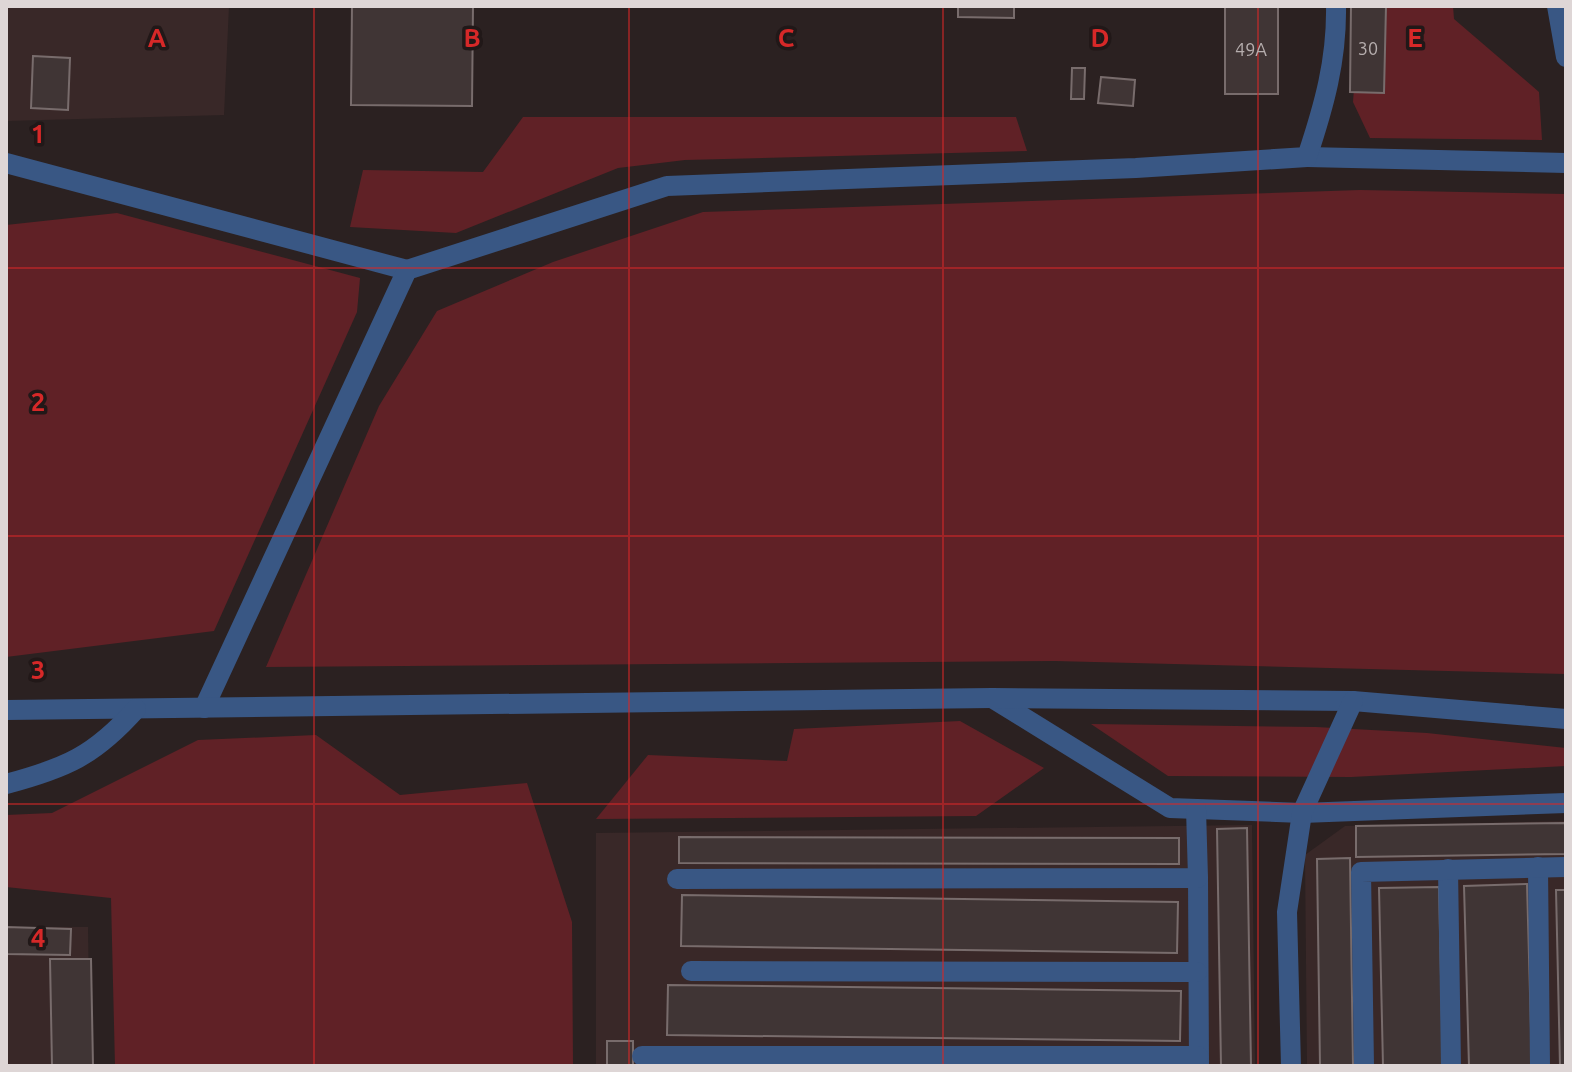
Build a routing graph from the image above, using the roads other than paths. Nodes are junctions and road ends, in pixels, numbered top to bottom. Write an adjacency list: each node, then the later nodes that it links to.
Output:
1 (1336, 6): 4 (street)
2 (1557, 6): 3 (street)
3 (1566, 57)
4 (1307, 157): 6 (street); 7 (street)
5 (6, 163): 7 (street)
6 (1566, 163)
7 (407, 270): 10 (street)
8 (992, 698): 9 (street); 10 (street); 16 (street)
9 (1353, 701): 13 (street); 17 (street)
10 (204, 708): 11 (street)
11 (136, 709): 12 (street); 14 (street)
12 (6, 710)
13 (1566, 719)
14 (6, 784)
15 (1566, 803): 17 (street)
16 (1196, 809): 17 (street); 21 (street)
17 (1302, 813): 27 (street)
18 (1538, 867): 19 (street); 20 (street); 30 (street)
19 (1566, 867)
20 (1448, 869): 28 (street); 29 (street)
21 (1198, 878): 22 (street); 24 (street)
22 (677, 879)
23 (691, 971): 24 (street)
24 (1197, 972): 26 (street)
25 (642, 1056): 26 (street)
26 (1198, 1061)
27 (1291, 1066)
28 (1364, 1066)
29 (1451, 1066)
30 (1540, 1066)

